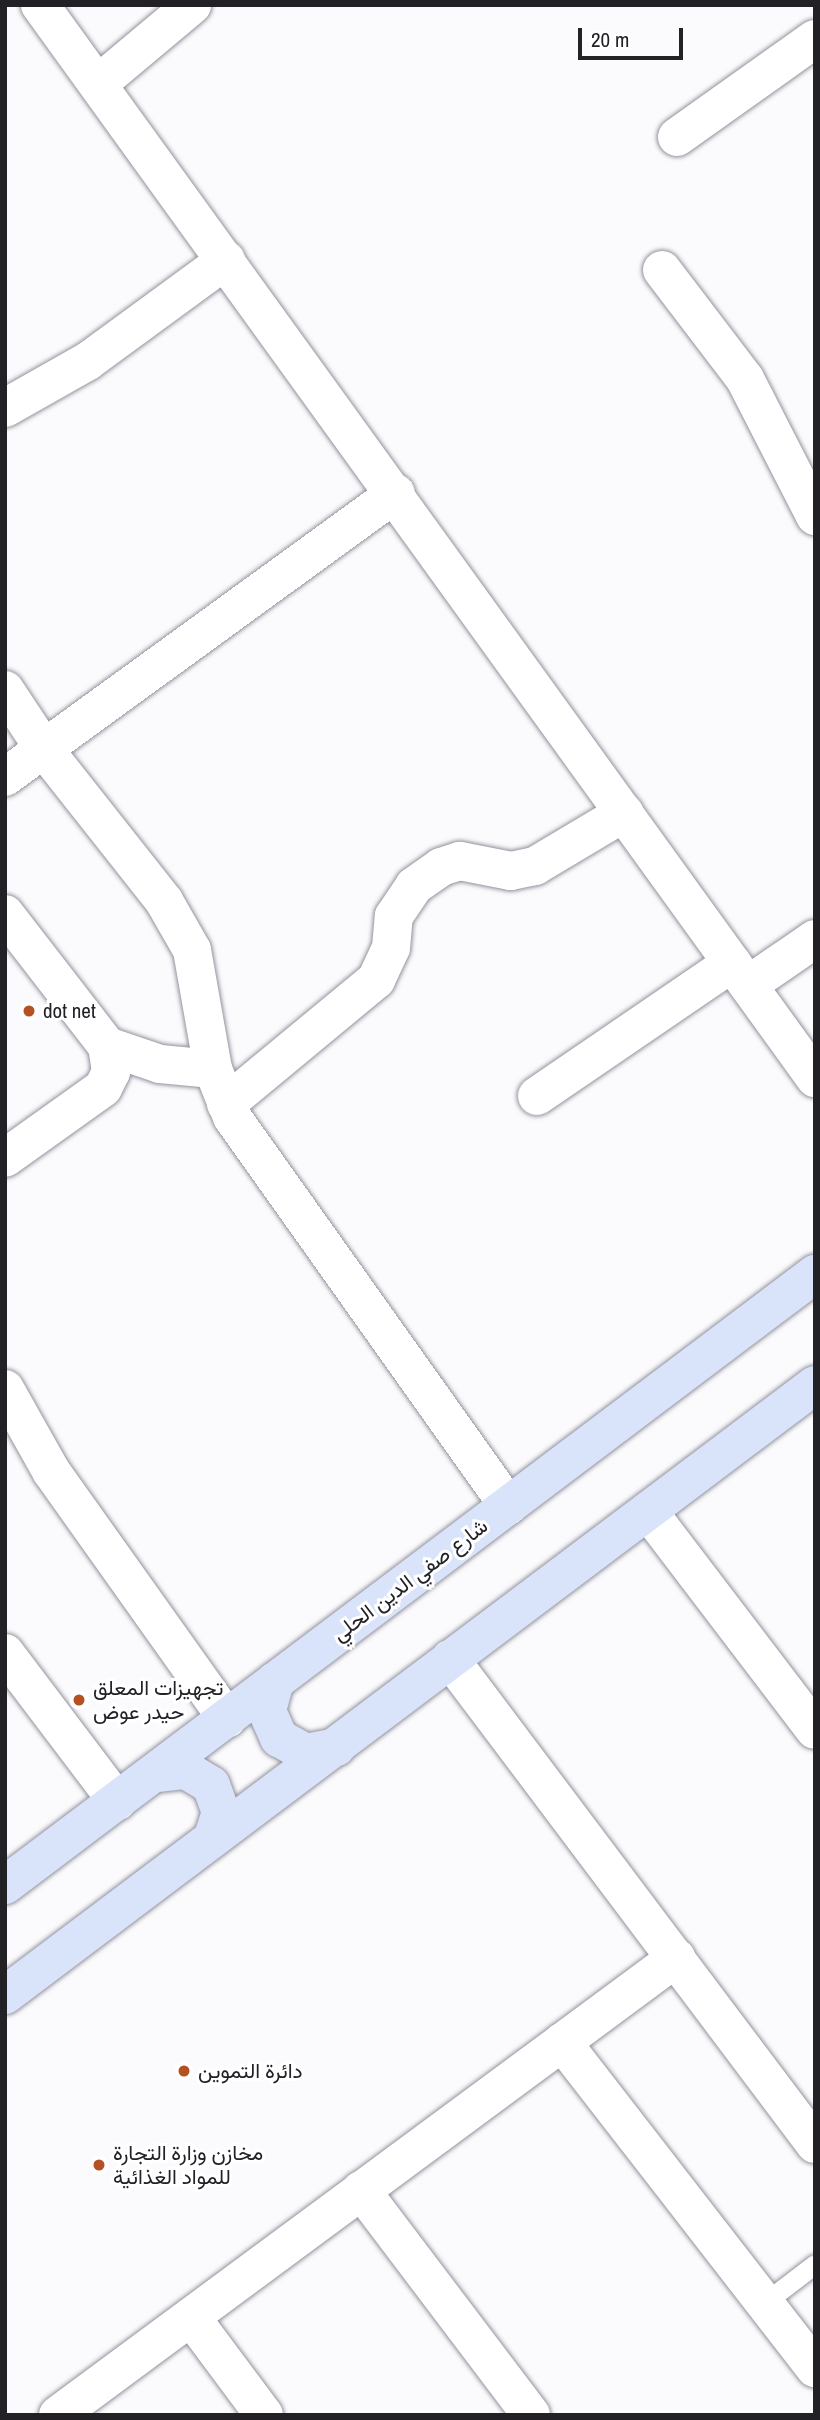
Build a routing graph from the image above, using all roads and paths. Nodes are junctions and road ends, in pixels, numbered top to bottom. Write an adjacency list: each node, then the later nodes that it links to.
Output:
1 (40, 5): 4 (street)
2 (192, 5): 4 (street)
3 (815, 38): 5 (street)
4 (98, 84): 6 (street)
5 (677, 137)
6 (226, 260): 8 (street); 9 (street)
7 (662, 270): 10 (street)
8 (5, 408)
9 (396, 494): 12 (street); 14 (street)
10 (815, 516)
11 (5, 690): 12 (street)
12 (44, 749): 13 (street); 20 (street)
13 (5, 777)
14 (624, 813): 17 (street); 20 (street)
15 (5, 914): 18 (street)
16 (815, 939): 17 (street)
17 (740, 974): 19 (street); 21 (street)
18 (107, 1046): 20 (street); 22 (street)
19 (815, 1078)
20 (220, 1086): 26 (street)
21 (537, 1096)
22 (5, 1158)
23 (815, 1274): 26 (main road, شارع صفي الدين الحلي)
24 (815, 1385): 27 (main road)
25 (5, 1389): 31 (street)
26 (508, 1506): 30 (main road, شارع صفي الدين الحلي)
27 (648, 1511): 29 (main road); 32 (street)
28 (5, 1653): 35 (street)
29 (450, 1659): 33 (main road); 38 (street)
30 (275, 1681): 31 (main road, شارع صفي الدين الحلي); 33 (main road)
31 (227, 1719): 34 (main road, شارع صفي الدين الحلي)
32 (815, 1730)
33 (336, 1747): 36 (main road)
34 (157, 1773): 35 (main road, شارع صفي الدين الحلي); 36 (main road)
35 (117, 1801): 37 (main road, شارع صفي الدين الحلي)
36 (212, 1839): 39 (main road)
37 (5, 1885)
38 (676, 1958): 40 (street); 41 (street)
39 (5, 1995)
40 (562, 2042): 42 (street); 44 (street)
41 (811, 2131)
42 (361, 2190): 45 (street); 49 (street)
43 (815, 2264): 44 (lane)
44 (764, 2302): 46 (street)
45 (191, 2317): 47 (street); 48 (street)
46 (815, 2368)
47 (58, 2415)
48 (264, 2415)
49 (531, 2415)

